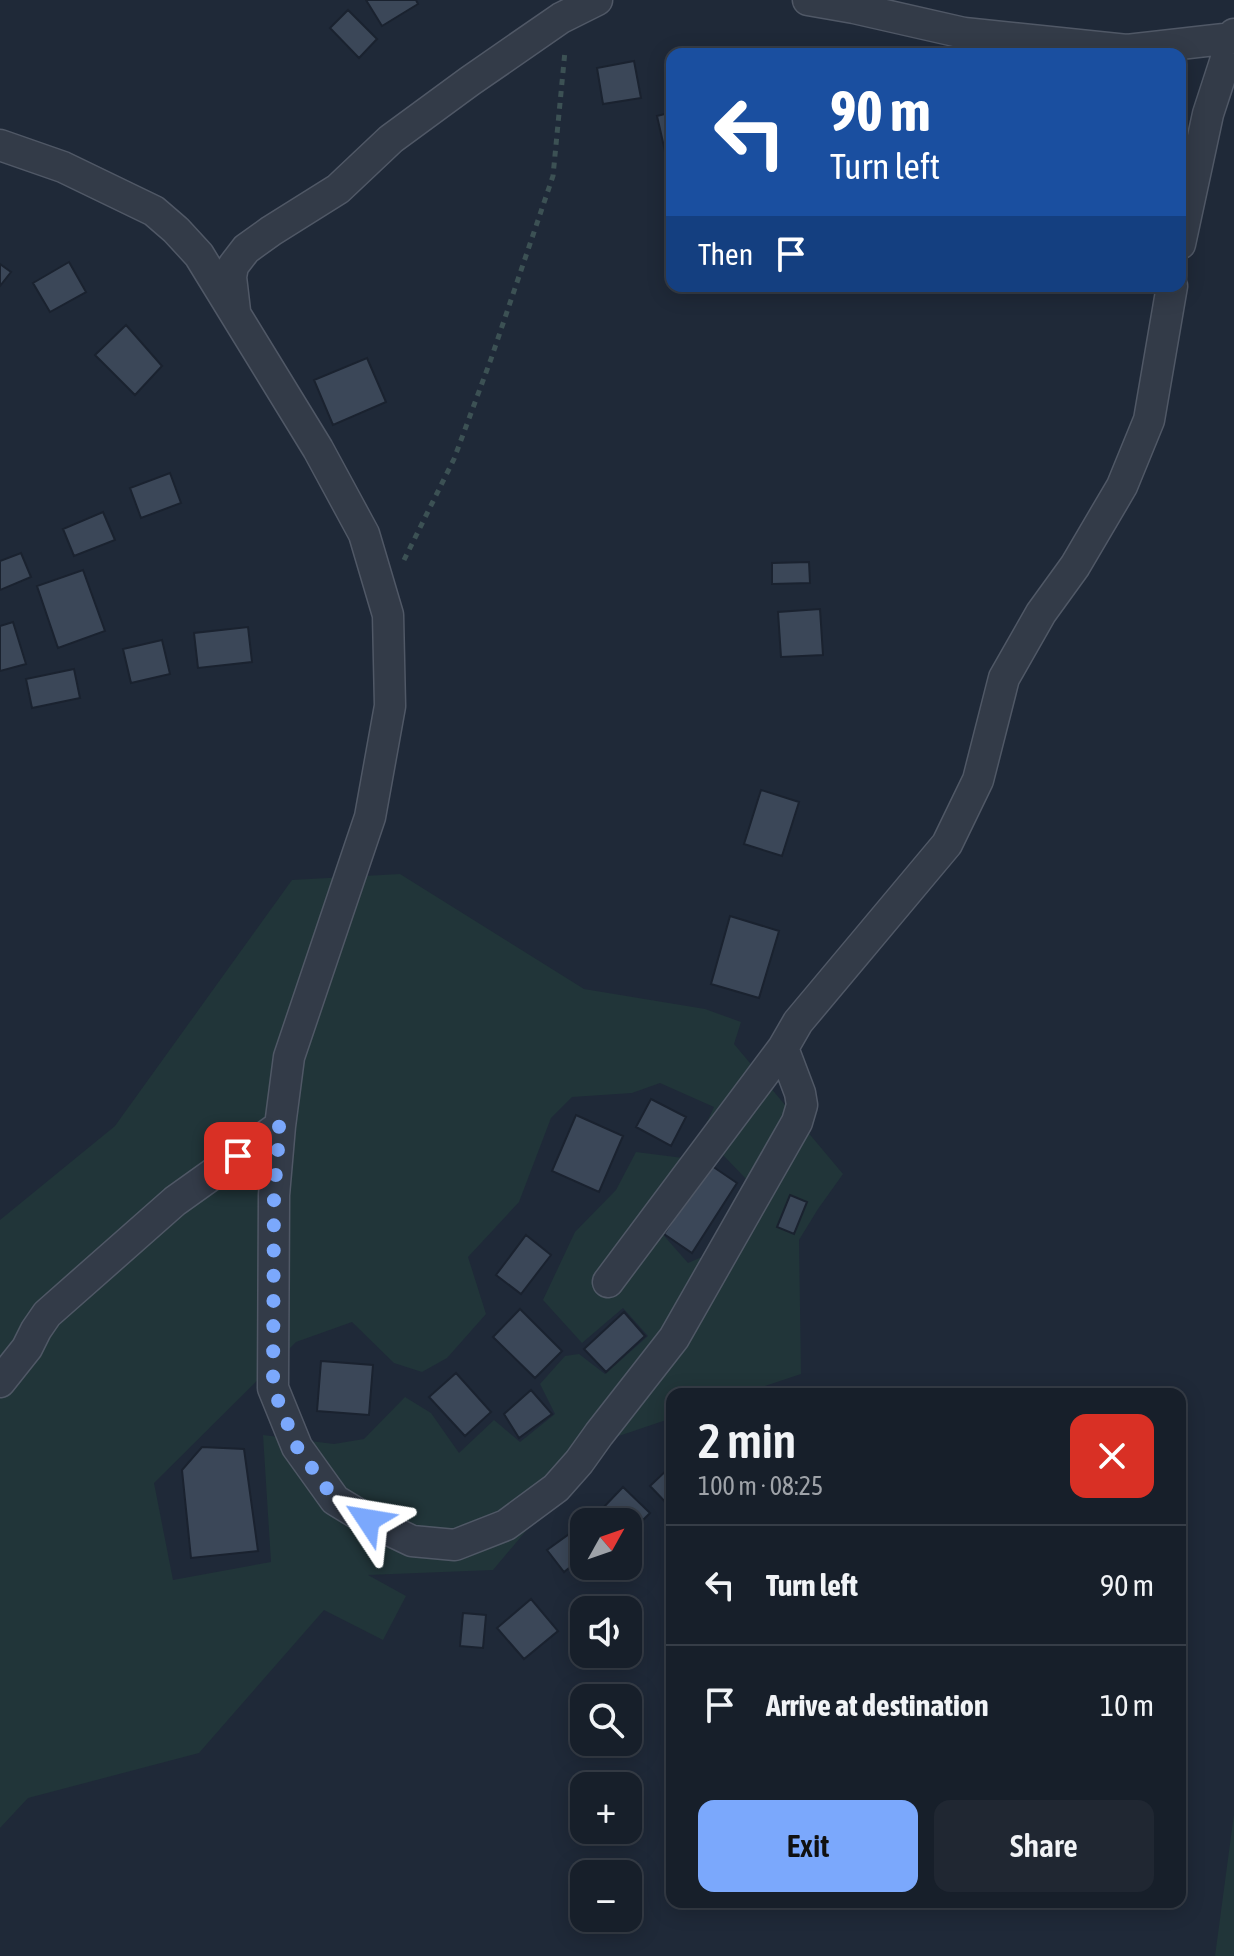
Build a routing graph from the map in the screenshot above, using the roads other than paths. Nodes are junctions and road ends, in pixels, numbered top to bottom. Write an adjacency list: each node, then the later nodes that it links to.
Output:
1 (597, 0): 9 (street)
2 (808, 0): 4 (street)
3 (1233, 36): 5 (street); 7 (street)
4 (1108, 48)
5 (1142, 48)
6 (0, 145): 9 (street)
7 (1186, 216)
8 (1171, 292): 10 (street)
9 (236, 317): 11 (street)
10 (783, 1048): 11 (street); 12 (street)
11 (280, 1126): 13 (street)
12 (608, 1282)
13 (0, 1382)

